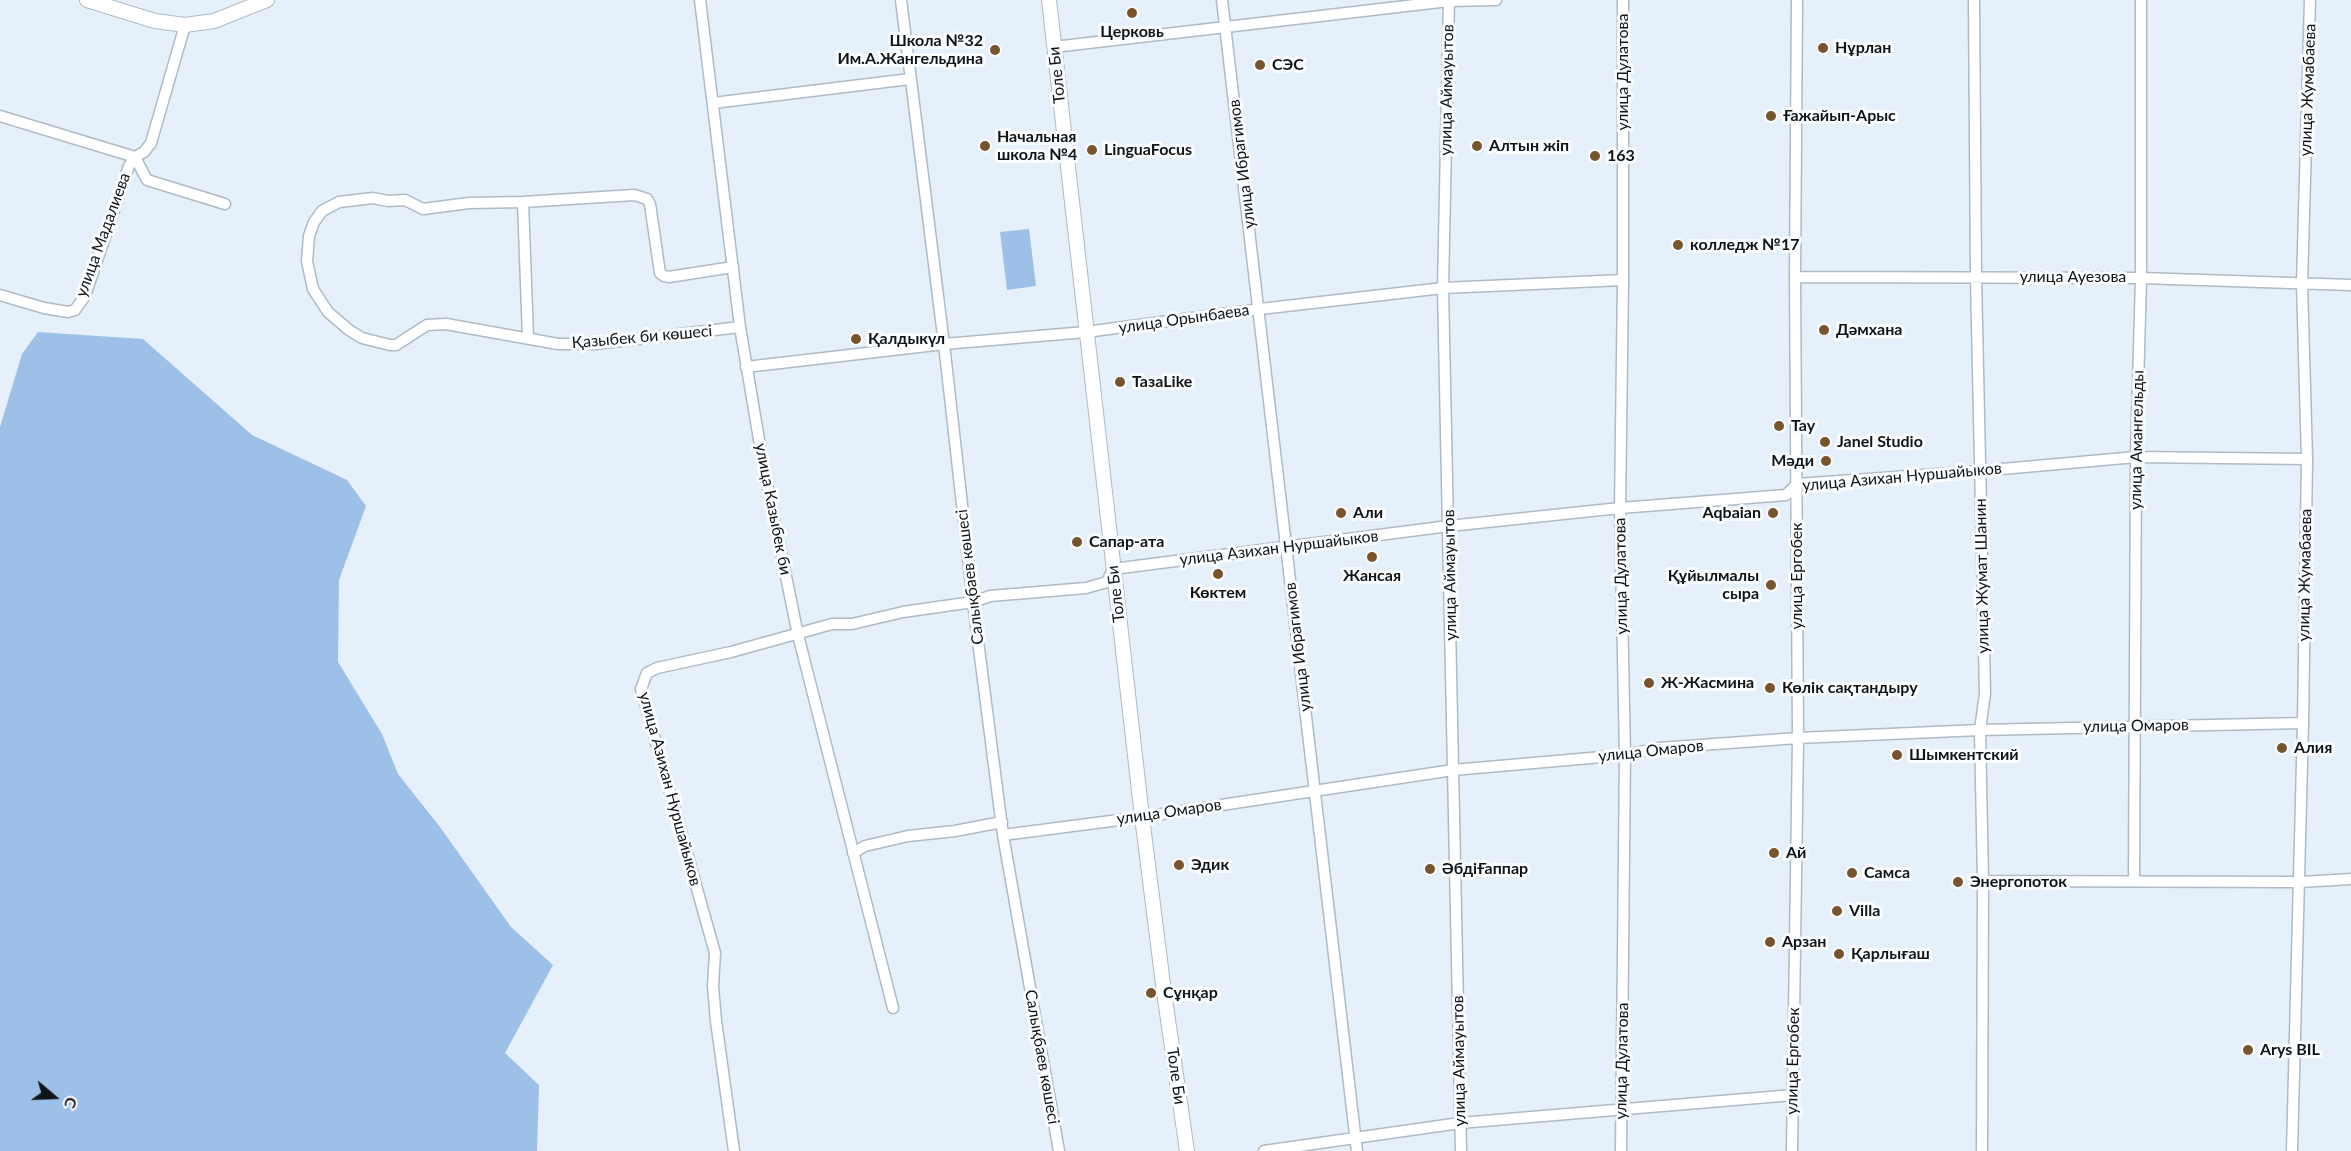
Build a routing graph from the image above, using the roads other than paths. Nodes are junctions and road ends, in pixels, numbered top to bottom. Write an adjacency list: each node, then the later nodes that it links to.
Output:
1 (87, 0): 14 (main road)
2 (267, 0): 14 (main road)
3 (700, 0): 18 (street, улица Казыбек би)
4 (901, 0): 17 (street, Салықбаев көшесі)
5 (1049, 0): 16 (main road, Толе Би)
6 (1222, 0): 15 (street, улица Ибрагимов)
7 (1496, 0): 13 (street)
8 (1623, 0): 27 (street, улица Дулатова)
9 (1797, 0): 24 (street, улица Ергобек)
10 (1974, 0): 25 (street, улица Жумат Шанин)
11 (2140, 0): 26 (street, улица Амангельды)
12 (2310, 0): 28 (street, улица Жумабаева)
13 (1449, 1): 15 (street); 30 (street, улица Аймауытов)
14 (185, 25): 20 (street, улица Мадалиева)
15 (1225, 26): 16 (street); 32 (street, улица Ибрагимов)
16 (1054, 47): 34 (main road, Толе Би)
17 (910, 79): 18 (street); 36 (street, Салықбаев көшесі)
18 (713, 103): 23 (street, улица Казыбек би)
19 (0, 116): 20 (street)
20 (135, 158): 22 (street); 31 (street, улица Мадалиева)
21 (523, 202): 23 (street, Қазыбек би көшесі); 35 (street); 35 (street, Қазыбек би көшесі)
22 (225, 204)
23 (733, 267): 33 (street, улица Казыбек би)
24 (1795, 277): 25 (street, улица Ауезова); 41 (street, улица Ергобек)
25 (1977, 277): 26 (street, улица Ауезова); 40 (street, улица Жумат Шанин)
26 (2141, 278): 28 (street, улица Ауезова); 38 (street, улица Амангельды)
27 (1623, 280): 30 (street, улица Орынбаева); 42 (street, улица Дулатова)
28 (2302, 284): 29 (street, улица Ауезова); 39 (street, улица Жумабаева)
29 (2351, 285)
30 (1443, 288): 32 (street, улица Орынбаева); 43 (street, улица Аймауытов)
31 (0, 295)
32 (1260, 309): 34 (street, улица Орынбаева); 44 (street, улица Ибрагимов)
33 (740, 327): 35 (street, Қазыбек би көшесі); 37 (street, улица Казыбек би)
34 (1086, 332): 36 (street, улица Орынбаева); 45 (main road, Толе Би)
35 (528, 338)
36 (944, 344): 37 (street, улица Орынбаева); 46 (street, Салықбаев көшесі)
37 (746, 367): 47 (street, улица Казыбек би)
38 (2136, 457): 39 (street, улица Азихан Нуршайыков); 40 (street, улица Азихан Нуршайыков); 49 (street, улица Амангельды)
39 (2307, 459): 48 (street, улица Жумабаева)
40 (1980, 471): 41 (street, улица Азихан Нуршайыков); 50 (street, улица Жумат Шанин)
41 (1797, 484): 42 (street, улица Азихан Нуршайыков); 51 (street, улица Ергобек)
42 (1620, 508): 43 (street, улица Азихан Нуршайыков); 52 (street, улица Дулатова)
43 (1449, 526): 44 (street, улица Азихан Нуршайыков); 53 (street, улица Аймауытов)
44 (1286, 547): 45 (street, улица Азихан Нуршайыков); 54 (street, улица Ибрагимов)
45 (1113, 569): 46 (street, улица Азихан Нуршайыков); 55 (main road, Толе Би)
46 (972, 602): 47 (street, улица Азихан Нуршайыков); 56 (street, Салықбаев көшесі)
47 (798, 635): 58 (street, улица Казыбек би); 68 (street, улица Азихан Нуршайыков)
48 (2303, 723): 49 (street, улица Омаров); 62 (street, улица Жумабаева)
49 (2136, 725): 50 (street, улица Омаров); 60 (street, улица Амангельды)
50 (1980, 730): 51 (street, улица Омаров); 61 (street, улица Жумат Шанин)
51 (1798, 738): 52 (street, улица Омаров); 64 (street, улица Ергобек)
52 (1625, 754): 53 (street, улица Омаров); 65 (street, улица Дулатова)
53 (1453, 770): 54 (street, улица Омаров); 66 (street, улица Аймауытов)
54 (1315, 791): 55 (street, улица Омаров); 67 (street, улица Ибрагимов)
55 (1142, 817): 57 (street, улица Омаров); 70 (main road, Толе Би)
56 (1002, 822): 57 (street, Салықбаев көшесі); 58 (street)
57 (1004, 835): 69 (street, Салықбаев көшесі)
58 (853, 853): 63 (street, улица Казыбек би)
59 (2351, 879): 62 (street)
60 (2134, 880): 61 (street); 62 (street)
61 (1983, 881): 76 (street, улица Жумат Шанин)
62 (2300, 882): 77 (street, улица Жумабаева)
63 (893, 1008)
64 (1793, 1095): 65 (street); 75 (street, улица Ергобек)
65 (1621, 1110): 66 (street); 74 (street, улица Дулатова)
66 (1460, 1123): 67 (street); 73 (street, улица Аймауытов)
67 (1355, 1138): 71 (street); 72 (street, улица Ибрагимов)
68 (734, 1151)
69 (1059, 1151)
70 (1187, 1151)
71 (1264, 1151)
72 (1357, 1151)
73 (1461, 1151)
74 (1621, 1151)
75 (1792, 1151)
76 (1982, 1151)
77 (2292, 1151)

